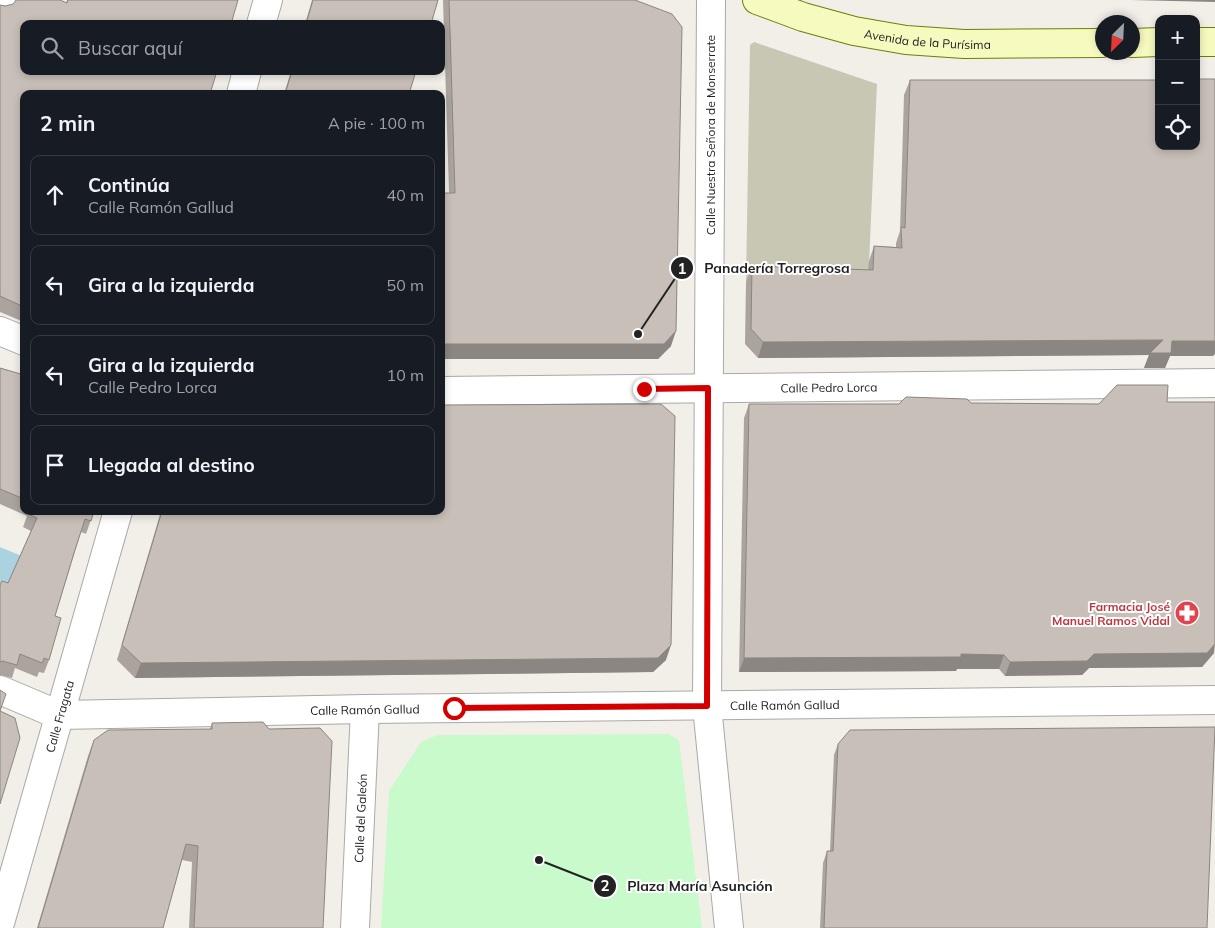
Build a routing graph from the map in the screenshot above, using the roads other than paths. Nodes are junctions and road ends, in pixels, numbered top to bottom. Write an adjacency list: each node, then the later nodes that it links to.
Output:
1 (2, 0): 5 (street)
2 (268, 0): 6 (street)
3 (711, 0): 17 (street, Calle Nuestra Señora de Monserrate)
4 (757, 0): 10 (street, Avenida de la Purísima)
5 (0, 4)
6 (262, 20)
7 (1155, 42): 11 (street)
8 (1200, 42): 9 (street)
9 (1215, 42)
10 (1095, 43)
11 (1140, 43)
12 (246, 75): 13 (street)
13 (242, 90)
14 (0, 331): 15 (street)
15 (20, 339)
16 (1215, 383): 17 (street, Calle Pedro Lorca)
17 (708, 388): 18 (street, Calle Pedro Lorca); 22 (street, Calle Nuestra Señora de Monserrate)
18 (445, 391)
19 (117, 515): 24 (street, Calle Fragata)
20 (0, 690): 24 (street, Calle Ramón Gallud)
21 (1215, 700): 22 (street, Calle Ramón Gallud)
22 (707, 706): 23 (street, Calle Ramón Gallud); 27 (street, Calle Nuestra Señora de Monserrate)
23 (365, 709): 24 (street, Calle Ramón Gallud); 26 (street, Calle del Galeón)
24 (59, 715): 25 (street, Calle Fragata)
25 (0, 922)
26 (355, 928)
27 (729, 928)

